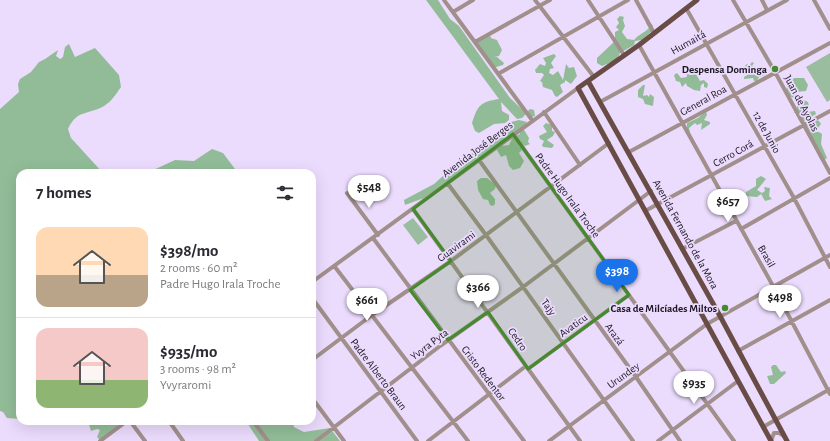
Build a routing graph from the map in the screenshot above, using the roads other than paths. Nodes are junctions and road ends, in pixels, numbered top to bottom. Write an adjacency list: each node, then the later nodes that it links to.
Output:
1 (444, 0): 16 (street)
2 (473, 0): 16 (street)
3 (535, 0): 13 (street)
4 (550, 0): 13 (street)
5 (588, 0): 17 (street)
6 (628, 0): 17 (street)
7 (636, 0): 20 (street)
8 (697, 0): 14 (main road, Avenida José Berges)
9 (733, 0): 18 (street, Juan de Ayolas)
10 (762, 0): 15 (street)
11 (787, 0): 15 (street, Humaitá)
12 (814, 0): 19 (street)
13 (540, 6): 21 (street); 22 (street)
14 (686, 8): 20 (main road, Avenida José Berges); 23 (street, 12 de Junio)
15 (767, 10): 18 (street, Humaitá)
16 (453, 12): 22 (street)
17 (598, 16): 21 (street); 26 (street)
18 (746, 21): 23 (street, Humaitá); 28 (street, Juan de Ayolas)
19 (830, 29)
20 (654, 33): 25 (main road, Avenida José Berges)
21 (563, 36): 29 (street); 30 (street)
22 (475, 42): 29 (street)
23 (706, 43): 27 (street, Humaitá); 33 (street, 12 de Junio)
24 (830, 43): 28 (street, General Roa)
25 (639, 45): 26 (main road, Avenida José Berges); 27 (street, Brasil)
26 (624, 55): 30 (main road, Avenida José Berges)
27 (653, 72): 34 (street, Humaitá); 38 (street, Brasil)
28 (775, 72): 33 (street, General Roa); 39 (street, Juan de Ayolas)
29 (498, 74): 37 (street)
30 (594, 77): 31 (main road, Avenida José Berges)
31 (588, 81): 32 (main road, Avenida José Berges); 34 (main road, Avenida Fernando de la Mora)
32 (578, 88): 36 (street, Avenida José Berges); 41 (main road)
33 (735, 94): 38 (street, General Roa); 42 (street, 12 de Junio)
34 (600, 102): 43 (main road, Avenida Fernando de la Mora)
35 (830, 110): 39 (street, Cerro Corá)
36 (544, 112): 37 (street, Avenida José Berges); 45 (street)
37 (532, 120): 40 (street, Avenida José Berges)
38 (682, 123): 43 (street, General Roa); 47 (street, Brasil)
39 (803, 124): 42 (street, Cerro Corá); 46 (street, Juan de Ayolas)
40 (513, 134): 44 (street, Avenida José Berges); 50 (street, Padre Hugo Irala Troche)
41 (609, 143): 45 (street, Guavirami); 54 (main road)
42 (764, 146): 47 (street, Cerro Corá); 53 (street, 12 de Junio)
43 (629, 152): 51 (main road, Avenida Fernando de la Mora)
44 (479, 160): 49 (street, Avenida José Berges); 58 (street, Arazá)
45 (580, 164): 50 (street, Guavirami)
46 (830, 173)
47 (712, 175): 55 (street, Cerro Corá); 59 (street, Brasil)
48 (830, 178): 53 (street)
49 (448, 184): 56 (street, Avenida José Berges); 62 (street, Tajy)
50 (551, 187): 58 (street, Guavirami); 63 (street, Padre Hugo Irala Troche)
51 (651, 191): 54 (street, Yvyra Pyta); 55 (main road, Avenida Fernando de la Mora)
52 (347, 193): 61 (street)
53 (794, 198): 60 (street); 67 (street, 12 de Junio)
54 (640, 200): 57 (main road); 63 (street, Yvyra Pyta)
55 (658, 204): 57 (street, Cerro Corá); 65 (main road, Avenida Fernando de la Mora)
56 (413, 209): 61 (street, Avenida José Berges); 68 (street, Cedro)
57 (646, 211): 84 (main road)
58 (517, 212): 62 (street, Guavirami); 69 (street, Arazá)
59 (736, 221): 60 (street, Brasil); 65 (street)
60 (741, 229): 73 (street, Brasil)
61 (378, 235): 64 (street, Avenida José Berges)
62 (486, 235): 68 (street, Guavirami); 74 (street, Tajy)
63 (588, 237): 69 (street, Yvyra Pyta); 76 (street, Padre Hugo Irala Troche)
64 (373, 238): 70 (street, Avenida José Berges); 75 (street, Cristo Redentor)
65 (682, 249): 81 (main road, Avenida Fernando de la Mora)
66 (830, 254): 67 (street, Urundey)
67 (825, 257): 71 (street, 12 de Junio); 73 (street, Urundey)
68 (451, 261): 75 (street, Guavirami); 79 (street, Cedro)
69 (554, 263): 74 (street, Yvyra Pyta); 82 (street, Arazá)
70 (335, 267): 72 (street, Avenida José Berges); 80 (street)
71 (830, 267)
72 (316, 279)
73 (773, 286): 81 (street, Urundey); 83 (street, Brasil)
74 (523, 287): 79 (street, Yvyra Pyta); 87 (street, Tajy)
75 (410, 290): 80 (street, Guavirami); 86 (street, Cristo Redentor)
76 (629, 295): 82 (street, Avaticu); 88 (street, Padre Hugo Irala Troche)
77 (830, 300): 83 (street)
78 (316, 304): 85 (street, Padre Alberto Braun)
79 (488, 312): 86 (street, Yvyra Pyta); 92 (street, Cedro)
80 (372, 315): 85 (street, Guavirami); 91 (street)
81 (720, 316): 84 (street, Urundey); 89 (main road, Avenida Fernando de la Mora)
82 (594, 320): 87 (street, Avaticu); 93 (street, Arazá)
83 (792, 321): 89 (street); 95 (street, Brasil)
84 (707, 324): 88 (street, Urundey); 94 (main road)
85 (341, 338): 90 (street, Guavirami); 96 (street, Padre Alberto Braun)
86 (448, 340): 91 (street, Yvyra Pyta); 97 (street, Cristo Redentor)
87 (564, 343): 92 (street, Avaticu); 98 (street, Tajy)
88 (671, 351): 93 (street, Urundey); 100 (street, Padre Hugo Irala Troche)
89 (738, 351): 101 (main road, Avenida Fernando de la Mora)
90 (316, 357)
91 (412, 368): 96 (street, Yvyra Pyta); 102 (street)
92 (527, 368): 97 (street, Avaticu); 107 (street, Cedro)
93 (636, 377): 98 (street, Urundey); 110 (street, Arazá)
94 (738, 381): 100 (street); 108 (main road)
95 (829, 391): 101 (street)
96 (381, 392): 109 (street, Yvyra Pyta); 119 (street, Padre Alberto Braun)
97 (489, 395): 102 (street, Avaticu); 122 (street, Cristo Redentor)
98 (605, 400): 107 (street, Urundey); 125 (street, Tajy)
99 (316, 403): 109 (street)
100 (708, 404): 110 (street); 128 (street, Padre Hugo Irala Troche)
101 (775, 419): 108 (street); 112 (main road, Avenida Fernando de la Mora)
102 (453, 422): 120 (street, Avaticu); 121 (street)
103 (124, 425): 111 (street)
104 (132, 425): 114 (street)
105 (172, 425): 115 (street)
106 (256, 425): 116 (street)
107 (570, 426): 123 (street, Urundey); 124 (street, Cedro)
108 (763, 427): 129 (main road)
109 (334, 428): 117 (street, Yvyra Pyta); 118 (street)
110 (673, 430): 126 (street); 127 (street, Arazá)
111 (106, 439): 113 (street)
112 (785, 440): 129 (street)
113 (100, 441)
114 (145, 441)
115 (183, 441)
116 (268, 441)
117 (316, 441)
118 (344, 441)
119 (418, 441)
120 (428, 441)
121 (468, 441)
122 (524, 441)
123 (549, 441)
124 (580, 441)
125 (634, 441)
126 (658, 441)
127 (680, 441)
128 (734, 441)
129 (771, 441)

